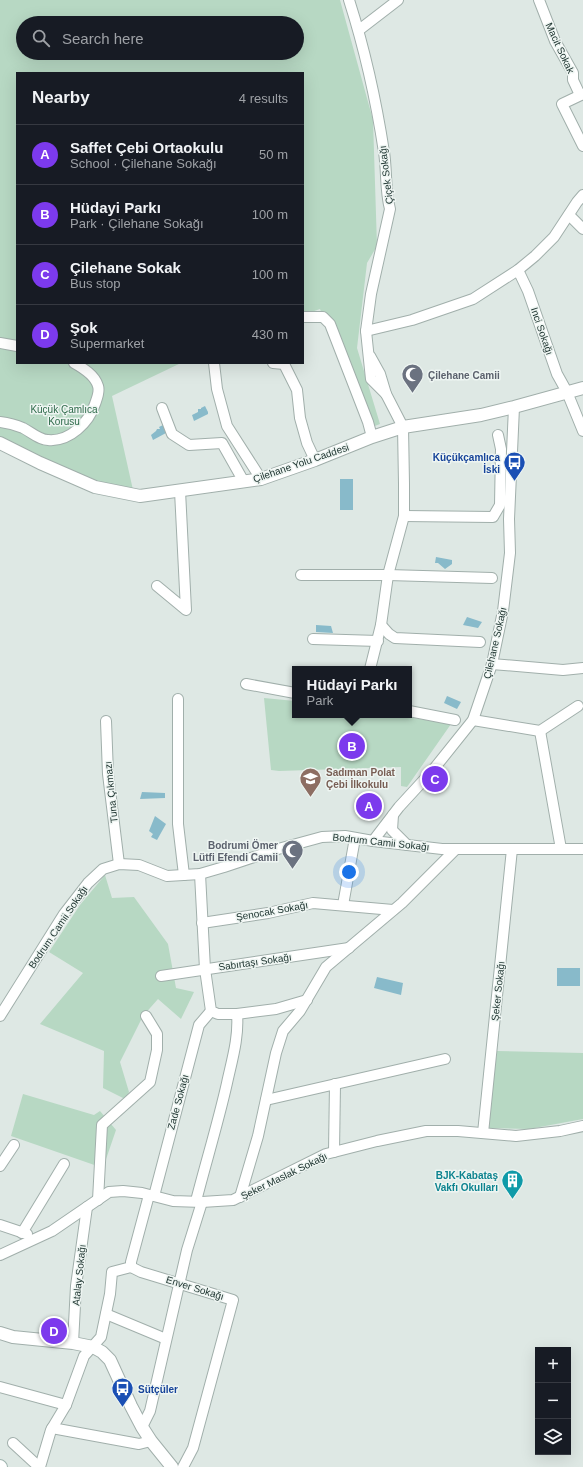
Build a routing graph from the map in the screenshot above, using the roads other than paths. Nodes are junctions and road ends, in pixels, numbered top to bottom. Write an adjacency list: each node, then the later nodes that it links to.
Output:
1 (349, 0): 4 (street, Çiçek Sokağı)
2 (398, 0): 4 (street)
3 (538, 0): 5 (street, Macit Sokak)
4 (359, 30): 12 (street, Çiçek Sokağı)
5 (582, 95): 6 (street)
6 (583, 146)
7 (583, 195): 8 (street)
8 (569, 215): 9 (street); 10 (street)
9 (583, 229)
10 (518, 270): 12 (street); 19 (street, Inci Sokağı)
11 (304, 317): 26 (street)
12 (366, 331): 23 (street, Çiçek Sokağı)
13 (0, 343): 14 (street)
14 (16, 346)
15 (75, 364): 22 (street)
16 (214, 364): 29 (street)
17 (284, 364): 28 (street)
18 (583, 388): 19 (street, Çilehane Yolu Caddesi)
19 (567, 392): 20 (street, Çilehane Yolu Caddesi); 24 (street, Inci Sokağı)
20 (514, 407): 23 (street, Çilehane Yolu Caddesi); 41 (street, Çilehane Sokağı)
21 (162, 408): 30 (street)
22 (0, 422)
23 (403, 427): 26 (street, Çilehane Yolu Caddesi); 32 (street)
24 (583, 431)
25 (498, 435): 32 (street)
26 (372, 437): 28 (street, Çilehane Yolu Caddesi)
27 (0, 443): 31 (street, Çilehane Yolu Caddesi)
28 (315, 460): 29 (street, Çilehane Yolu Caddesi)
29 (261, 478): 30 (street, Çilehane Yolu Caddesi)
30 (244, 482): 31 (street, Çilehane Yolu Caddesi)
31 (180, 491): 36 (street)
32 (404, 516): 34 (street)
33 (301, 575): 34 (street)
34 (388, 575): 35 (street); 37 (street)
35 (492, 578)
36 (157, 586)
37 (381, 626): 39 (street); 40 (street)
38 (313, 639): 39 (street)
39 (378, 641): 42 (street)
40 (480, 642)
41 (492, 664): 43 (street); 50 (street, Çilehane Sokağı)
42 (371, 666)
43 (583, 668)
44 (246, 684): 45 (street)
45 (292, 692)
46 (178, 699): 63 (street)
47 (578, 706): 52 (street)
48 (412, 712): 49 (street)
49 (456, 720)
50 (473, 720): 52 (street); 53 (street, Çilehane Sokağı)
51 (106, 721): 61 (street, Tuna Çıkmazı)
52 (540, 731): 59 (street)
53 (393, 815): 55 (street, Çilehane Sokağı); 56 (street)
54 (355, 838): 55 (street, Bodrum Camii Sokağı); 62 (street, Bodrum Camii Sokağı); 64 (street)
55 (373, 841): 56 (street, Bodrum Camii Sokağı)
56 (407, 845): 57 (street, Bodrum Camii Sokağı)
57 (456, 849): 58 (street, Bodrum Camii Sokağı); 65 (street)
58 (512, 849): 59 (street, Bodrum Camii Sokağı); 79 (street, Şeker Sokağı)
59 (561, 849): 60 (street, Bodrum Camii Sokağı)
60 (583, 849)
61 (119, 864): 63 (street, Bodrum Camii Sokağı); 73 (street, Bodrum Camii Sokağı)
62 (200, 874): 63 (street, Bodrum Camii Sokağı); 66 (street)
63 (184, 875)
64 (343, 905): 65 (street, Şenocak Sokağı); 66 (street, Şenocak Sokağı)
65 (393, 910): 67 (street)
66 (202, 923): 68 (street)
67 (350, 948): 68 (street, Sabırtaşı Sokağı); 70 (street)
68 (205, 969): 69 (street, Sabırtaşı Sokağı); 71 (street)
69 (161, 976)
70 (306, 1000): 72 (street); 77 (street)
71 (211, 1011): 72 (street); 84 (street, Zade Sokağı)
72 (237, 1014): 87 (street)
73 (0, 1016)
74 (146, 1016): 86 (street)
75 (445, 1059): 76 (street)
76 (335, 1084): 77 (street); 81 (street)
77 (266, 1100): 85 (street)
78 (583, 1126): 79 (street, Şeker Maslak Sokağı)
79 (483, 1133): 81 (street, Şeker Maslak Sokağı)
80 (14, 1145): 83 (street)
81 (334, 1152): 85 (street, Şeker Maslak Sokağı)
82 (64, 1164): 90 (street)
83 (0, 1166)
84 (152, 1196): 86 (street, Şeker Maslak Sokağı); 87 (street, Şeker Maslak Sokağı); 93 (street)
85 (240, 1197): 87 (street, Şeker Maslak Sokağı)
86 (98, 1200): 88 (street, Şeker Maslak Sokağı)
87 (199, 1201): 94 (street)
88 (87, 1206): 91 (street, Şeker Maslak Sokağı); 98 (street, Atalay Sokağı)
89 (0, 1225): 90 (street)
90 (22, 1233): 91 (street)
91 (36, 1238): 92 (street, Şeker Maslak Sokağı)
92 (0, 1254)
93 (131, 1268): 94 (street, Enver Sokağı); 95 (street)
94 (180, 1283): 97 (street); 108 (street, Enver Sokağı)
95 (106, 1314): 97 (street); 99 (street)
96 (0, 1333): 98 (street)
97 (166, 1339): 102 (street)
98 (73, 1343): 99 (street)
99 (93, 1347): 101 (street); 102 (street)
100 (0, 1387): 101 (street)
101 (66, 1405): 103 (street)
102 (142, 1427): 104 (street)
103 (52, 1428): 104 (street); 107 (street)
104 (151, 1441): 106 (street)
105 (13, 1443): 107 (street)
106 (166, 1465)
107 (40, 1467)
108 (183, 1467)

